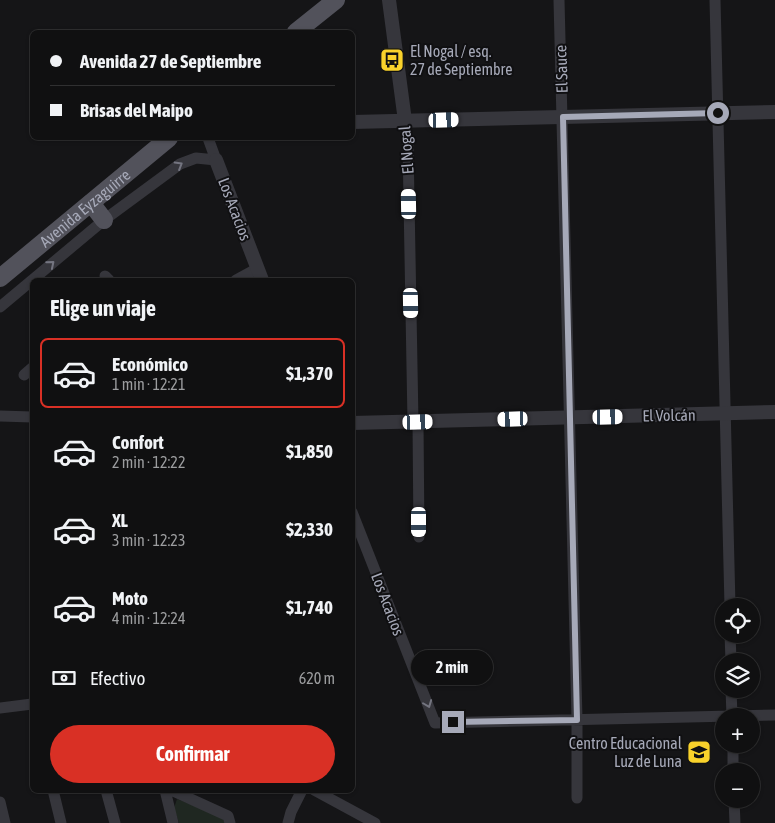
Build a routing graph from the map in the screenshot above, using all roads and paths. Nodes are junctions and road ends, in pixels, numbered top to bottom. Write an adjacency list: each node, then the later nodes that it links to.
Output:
1 (336, 0): 5 (main road)
2 (389, 0): 9 (street, El Nogal)
3 (559, 0): 8 (street, El Sauce)
4 (715, 0): 7 (street)
5 (298, 30)
6 (775, 112): 7 (street)
7 (718, 113): 8 (street); 23 (street)
8 (563, 117): 9 (street); 26 (street, El Sauce)
9 (405, 121): 10 (street); 27 (street, El Nogal)
10 (355, 122)
11 (167, 140): 14 (main road, Avenida Eyzaguirre)
12 (209, 140): 13 (street, Los Acacios)
13 (216, 160): 15 (street, one-way to 13); 16 (street, Los Acacios)
14 (91, 203): 15 (main road); 17 (main road, Avenida Eyzaguirre)
15 (104, 220): 18 (street, one-way to 15)
16 (260, 274): 19 (street)
17 (0, 278)
18 (35, 278)
19 (244, 278)
20 (30, 282): 21 (street, one-way to 20)
21 (0, 307)
22 (775, 412): 23 (street, El Volcán)
23 (725, 414): 26 (street, El Volcán); 31 (street)
24 (0, 416): 25 (street)
25 (30, 417)
26 (569, 418): 27 (street, El Volcán); 37 (street, El Sauce)
27 (416, 422): 28 (street, El Volcán); 30 (street, El Nogal)
28 (355, 423)
29 (355, 520): 37 (street, Los Acacios, one-way to 37)
30 (419, 537)
31 (730, 598)
32 (30, 704): 33 (street)
33 (0, 708)
34 (760, 715): 35 (street)
35 (775, 715)
36 (715, 716): 37 (street)
37 (577, 720): 44 (street, El Sauce)
38 (54, 793): 48 (street)
39 (107, 793): 49 (street)
40 (165, 793): 50 (street)
41 (178, 793): 51 (street)
42 (300, 793): 52 (street)
43 (320, 793): 53 (street)
44 (577, 798)
45 (0, 802): 47 (street)
46 (734, 808): 54 (street)
47 (5, 823)
48 (61, 823)
49 (115, 823)
50 (173, 823)
51 (230, 823)
52 (288, 823)
53 (375, 823)
54 (734, 823)

